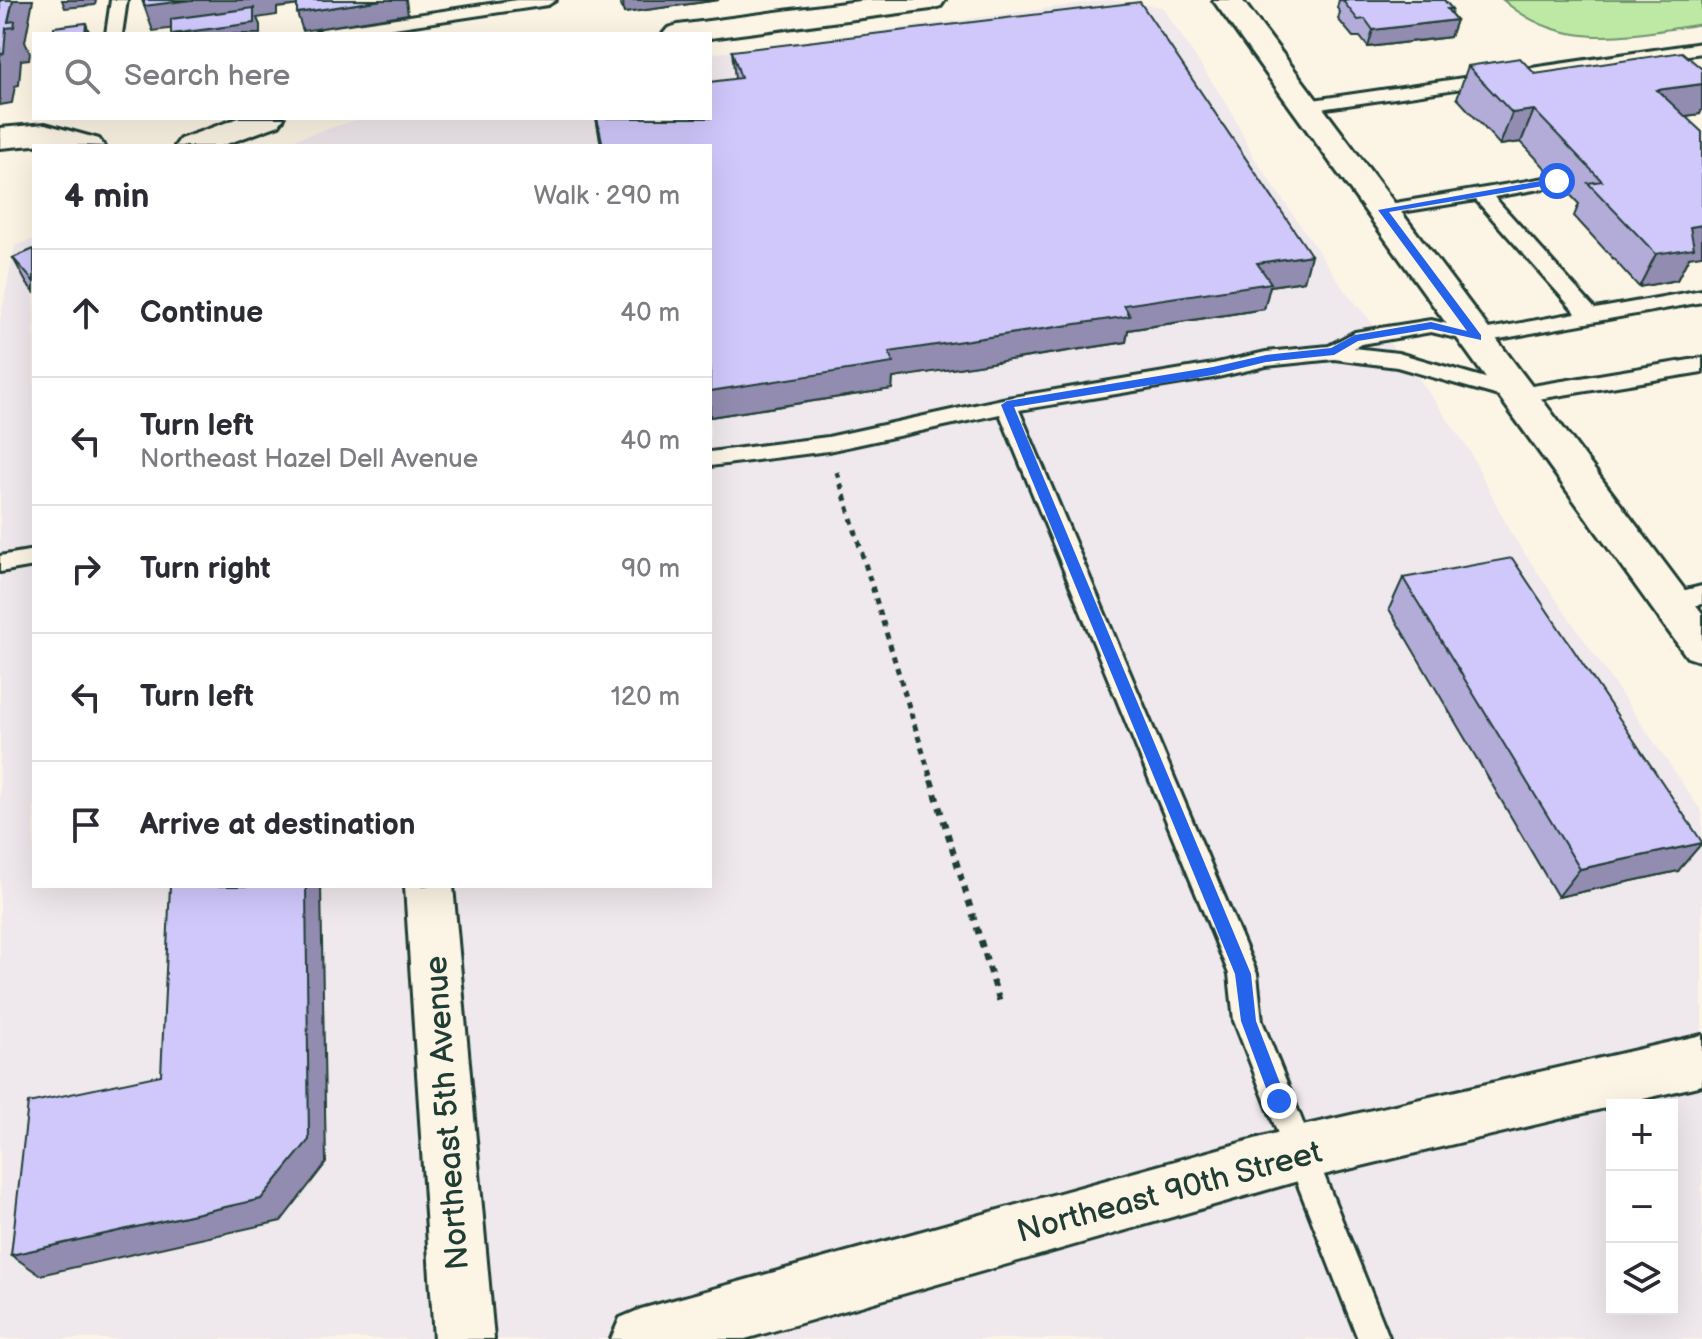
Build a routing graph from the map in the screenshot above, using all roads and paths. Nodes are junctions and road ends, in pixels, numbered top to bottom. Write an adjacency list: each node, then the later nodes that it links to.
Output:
1 (119, 0): 6 (lane)
2 (548, 0): 5 (lane)
3 (931, 0): 8 (street)
4 (1227, 0): 10 (street)
5 (447, 7): 7 (lane)
6 (114, 32)
7 (331, 32)
8 (693, 32)
9 (1702, 48): 10 (lane)
10 (1306, 106): 17 (street)
11 (262, 120): 14 (street)
12 (0, 138): 13 (street)
13 (81, 144)
14 (196, 144)
15 (1557, 181): 16 (lane)
16 (1481, 194): 17 (lane); 19 (lane)
17 (1383, 210): 20 (street)
18 (1702, 296): 19 (lane)
19 (1590, 316): 20 (lane)
20 (1477, 337): 21 (lane); 23 (street)
21 (1334, 352): 23 (lane); 24 (lane)
22 (1702, 365): 23 (lane)
23 (1520, 395): 29 (street)
24 (1007, 405): 25 (lane); 34 (lane)
25 (828, 444): 26 (lane); 32 (path)
26 (712, 459)
27 (32, 558): 28 (lane)
28 (0, 564)
29 (1686, 598): 30 (street)
30 (1702, 645)
31 (429, 888): 36 (street, Northeast 5th Avenue)
32 (1001, 1006)
33 (1702, 1060): 34 (street, Northeast 90th Street)
34 (1298, 1154): 35 (lane); 37 (street, Northeast 90th Street)
35 (1373, 1337)
36 (464, 1339)
37 (641, 1339)

